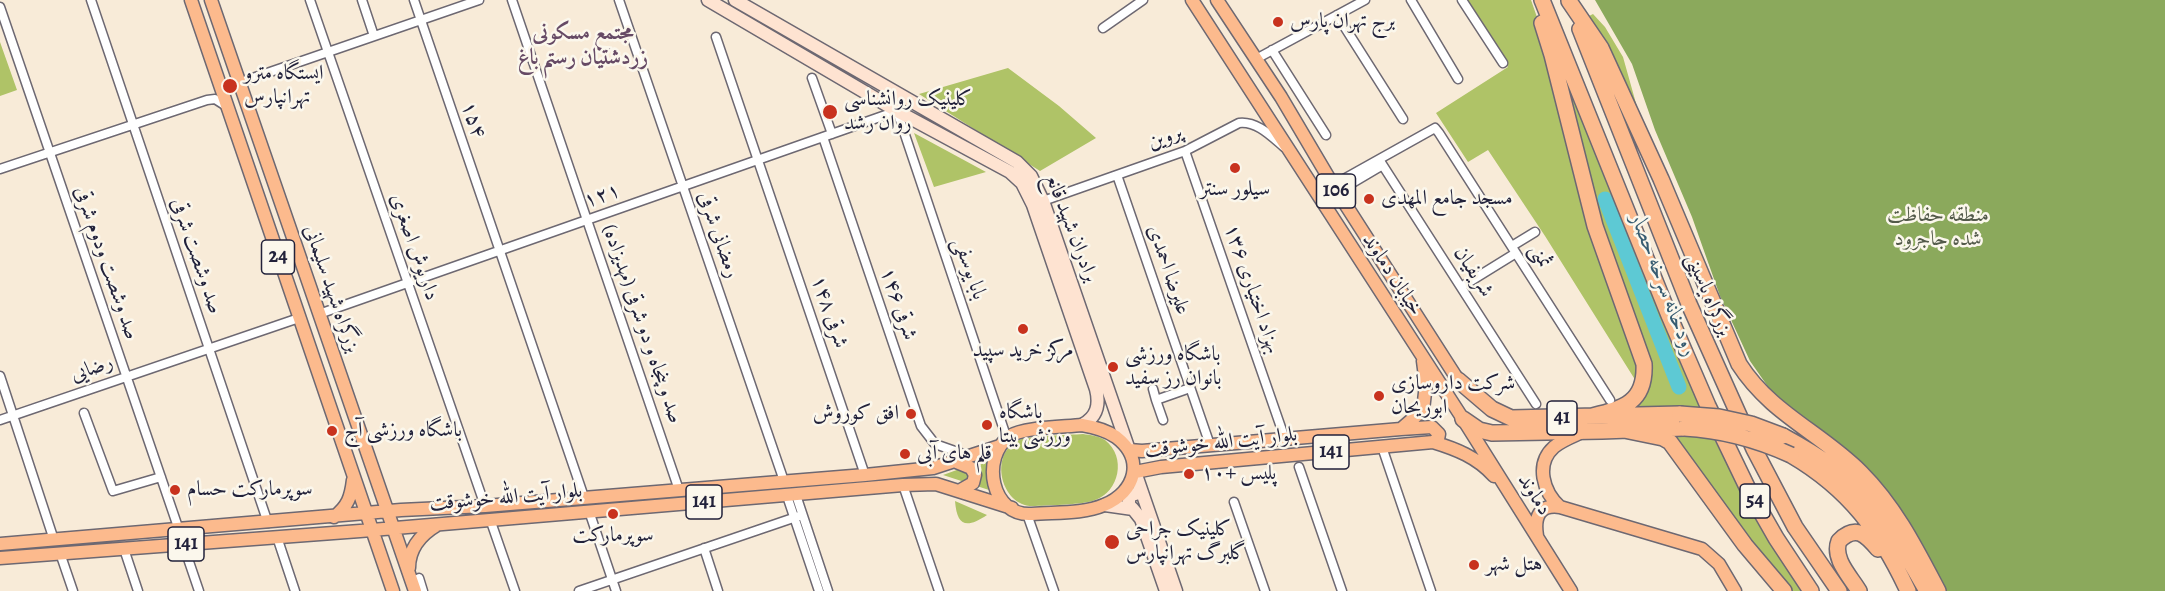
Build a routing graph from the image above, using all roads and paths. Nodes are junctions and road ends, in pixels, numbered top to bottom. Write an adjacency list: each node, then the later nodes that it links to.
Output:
1 (91, 0): 39 (street, صد وشصت شرقی)
2 (191, 0): 35 (main road, بزرگراه شهید سلیمانی / 24)
3 (212, 0): 33 (main road, بزرگراه شهید سلیمانی / 24)
4 (310, 0): 28 (street, داریوش اصغری)
5 (362, 0): 25 (street)
6 (414, 0): 23 (street, ۱۵۴)
7 (479, 0): 23 (street)
8 (512, 0): 53 (street, صد و پنجاه و دو شرقی (مهدیزاده))
9 (619, 0): 50 (street, رمضانی شرقی)
10 (708, 0): 37 (main road, برادران شهید قانع)
11 (735, 0): 34 (main road, برادران شهید قانع)
12 (1143, 0): 24 (street)
13 (1192, 0): 36 (main road, خیابان دماوند / 106)
14 (1217, 0): 29 (main road, خیابان دماوند / 106)
15 (1365, 0): 22 (street)
16 (1411, 0): 32 (street)
17 (1462, 0): 30 (street)
18 (1535, 0): 73 (highway)
19 (1542, 0): 155 (highway, بزرگراه یاسینی / 54)
20 (1569, 1): 156 (highway, بزرگراه یاسینی / 54); 160 (highway)
21 (0, 7): 44 (street, صد وشصت ودوم شرقى)
22 (1338, 15): 27 (street); 38 (street)
23 (421, 20): 25 (street); 56 (street, ۱۵۴)
24 (1103, 28)
25 (374, 36): 28 (street)
26 (716, 37): 46 (street, ۱۴۸ شرقی)
27 (1272, 50): 29 (street); 41 (street)
28 (328, 52): 33 (street); 57 (street, داریوش اصغری)
29 (1253, 55): 36 (main road); 51 (main road, خیابان دماوند / 106)
30 (1503, 63)
31 (812, 78): 40 (street)
32 (1458, 78)
33 (241, 82): 59 (main road, بزرگراه شهید سلیمانی / 24)
34 (903, 98): 37 (street); 52 (main road, برادران شهید قانع)
35 (227, 106): 39 (street); 60 (main road, بزرگراه شهید سلیمانی / 24)
36 (1262, 109): 45 (main road, خیابان دماوند / 106)
37 (897, 111): 40 (street, ۱۲۱); 78 (main road, برادران شهید قانع); 83 (street, بابا یوسفی)
38 (1403, 119)
39 (132, 124): 44 (street); 61 (street, صد وشصت شرقی)
40 (832, 134): 42 (street, ۱۲۱)
41 (1326, 135)
42 (823, 137): 46 (street, ۱۲۱); 88 (street, ۱۴۶ شرقی)
43 (1185, 150): 45 (street, پروین); 49 (street, پروین); 82 (street, بهزاد اختیاری ۱۳۶)
44 (49, 153): 48 (street); 64 (street, صد وشصت ودوم شرقى)
45 (1291, 153): 62 (main road, خیابان دماوند / 106)
46 (759, 160): 50 (street, ۱۲۱); 93 (street, ۱۴۸ شرقی)
47 (1381, 163): 51 (street); 55 (street, ثمنی); 58 (street, شریفیان)
48 (0, 169)
49 (1117, 175): 52 (street, پروین); 66 (street, علیرضا احمدی)
50 (682, 186): 53 (street, ۱۲۱); 95 (street, رمضانی شرقی)
51 (1335, 189): 65 (main road, خیابان دماوند / 106)
52 (1043, 201): 87 (main road, برادران شهید قانع)
53 (587, 220): 56 (street, ۱۲۱); 97 (street, صد و پنجاه و دو شرقی (مهدیزاده))
54 (1535, 232): 55 (street)
55 (1514, 249): 58 (street); 69 (street, ثمنی)
56 (499, 251): 57 (street, ۱۲۱); 102 (street, ۱۵۴)
57 (407, 283): 59 (street, ۱۲۱); 105 (street, داریوش اصغری)
58 (1461, 287): 70 (street, شریفیان)
59 (319, 314): 109 (main road, بزرگراه شهید سلیمانی / 24)
60 (299, 318): 61 (street, رضایی); 92 (main road, بزرگراه شهید سلیمانی / 24)
61 (208, 349): 64 (street, رضایی); 116 (street, صد وشصت شرقی)
62 (1422, 357): 74 (main road, خیابان دماوند / 106); 79 (main road)
63 (0, 376): 72 (street)
64 (126, 377): 72 (street, رضایی); 94 (street, صد وشصت ودوم شرقى)
65 (1458, 380): 73 (highway, 41)
66 (1190, 388): 68 (street); 85 (street, علیرضا احمدی)
67 (1153, 390): 68 (street)
68 (1156, 400): 76 (street)
69 (1610, 400)
70 (1536, 404)
71 (84, 413): 94 (street)
72 (14, 415): 75 (street, رضایی); 123 (street)
73 (1588, 417): 77 (highway, 41)
74 (1463, 419): 81 (highway, 41); 99 (main road, دماوند / 106)
75 (0, 420)
76 (1163, 420)
77 (1682, 421): 80 (highway, 41); 158 (highway, 41, bridge); 159 (highway, 41, bridge)
78 (1082, 425): 83 (main road); 87 (main road)
79 (1401, 429): 82 (main road, بلوار آیت الله خوشوقت / 141); 84 (main road, بلوار آیت الله خوشوقت)
80 (1624, 430): 81 (highway, 41); 154 (highway)
81 (1602, 431): 106 (main road)
82 (1285, 439): 85 (main road, بلوار آیت الله خوشوقت / 141)
83 (1004, 442): 88 (main road, بلوار آیت الله خوشوقت / 141); 107 (main road)
84 (1433, 442): 86 (main road, بلوار آیت الله خوشوقت / 141); 99 (main road, بلوار آیت الله خوشوقت / 141)
85 (1210, 445): 87 (main road, بلوار آیت الله خوشوقت / 141)
86 (1382, 447): 91 (main road, بلوار آیت الله خوشوقت / 141); 151 (street)
87 (1129, 450): 91 (main road)
88 (969, 456): 89 (main road, بلوار آیت الله خوشوقت / 141)
89 (954, 461): 93 (main road, بلوار آیت الله خوشوقت / 141); 98 (main road)
90 (1299, 466): 150 (street)
91 (1135, 472): 101 (main road); 104 (main road)
92 (354, 475): 111 (main road, بزرگراه شهید سلیمانی / 24); 114 (main road)
93 (865, 475): 95 (main road, بلوار آیت الله خوشوقت / 141)
94 (160, 477): 119 (street, صد وشصت ودوم شرقى)
95 (784, 481): 97 (main road, بلوار آیت الله خوشوقت / 141)
96 (903, 485): 98 (main road, بلوار آیت الله خوشوقت / 141); 100 (main road, بلوار آیت الله خوشوقت / 141); 145 (street)
97 (679, 490): 102 (main road, بلوار آیت الله خوشوقت / 141)
98 (959, 491): 107 (main road, بلوار آیت الله خوشوقت / 141)
99 (1510, 493): 122 (main road, دماوند / 106)
100 (791, 495): 110 (main road, بلوار آیت الله خوشوقت / 141); 113 (street)
101 (1143, 495): 108 (main road); 148 (main road)
102 (584, 497): 105 (main road, بلوار آیت الله خوشوقت / 141)
103 (1234, 502): 149 (street)
104 (1105, 505): 108 (main road); 112 (main road)
105 (485, 506): 109 (main road, بلوار آیت الله خوشوقت / 141)
106 (1560, 507): 122 (main road); 153 (main road, دماوند)
107 (1012, 508): 112 (main road)
108 (1132, 509): 147 (main road)
109 (387, 511): 111 (main road, بلوار آیت الله خوشوقت / 141); 118 (main road, بزرگراه شهید سلیمانی / 24)
110 (589, 511): 115 (main road, بلوار آیت الله خوشوقت / 141); 131 (street)
111 (367, 513): 114 (main road, بلوار آیت الله خوشوقت / 141); 120 (main road, بزرگراه شهید سلیمانی / 24)
112 (1027, 514): 146 (street)
113 (798, 516): 126 (street); 143 (street); 144 (street)
114 (334, 517): 116 (main road, بلوار آیت الله خوشوقت / 141)
115 (490, 519): 117 (main road, بلوار آیت الله خوشوقت / 141); 139 (street)
116 (268, 523): 119 (main road, بلوار آیت الله خوشوقت / 141)
117 (440, 523): 118 (main road, بلوار آیت الله خوشوقت / 141); 130 (main road)
118 (393, 527): 120 (main road, بلوار آیت الله خوشوقت / 141); 130 (main road, بزرگراه شهید سلیمانی / 24)
119 (178, 530): 123 (main road, بلوار آیت الله خوشوقت / 141)
120 (372, 530): 121 (main road, بلوار آیت الله خوشوقت / 141); 136 (main road, بزرگراه شهید سلیمانی / 24)
121 (278, 537): 125 (main road, بلوار آیت الله خوشوقت / 141); 135 (street)
122 (1537, 537): 152 (main road, دماوند / 106)
123 (54, 540): 124 (main road, بلوار آیت الله خوشوقت / 141)
124 (0, 544)
125 (183, 544): 127 (main road, بلوار آیت الله خوشوقت / 141); 134 (street)
126 (704, 548): 131 (street); 142 (street)
127 (124, 549): 128 (main road, بلوار آیت الله خوشوقت / 141); 133 (street)
128 (60, 553): 129 (main road, بلوار آیت الله خوشوقت / 141); 132 (street)
129 (0, 558)
130 (414, 577): 137 (main road, بزرگراه شهید سلیمانی / 24); 138 (street)
131 (612, 579): 140 (street); 141 (street)
132 (73, 591)
133 (138, 591)
134 (199, 591)
135 (295, 591)
136 (393, 591)
137 (415, 591)
138 (423, 591)
139 (514, 591)
140 (579, 591)
141 (616, 591)
142 (718, 591)
143 (819, 591)
144 (828, 591)
145 (939, 591)
146 (1054, 591)
147 (1166, 591)
148 (1176, 591)
149 (1265, 591)
150 (1342, 591)
151 (1431, 591)
152 (1571, 591)
153 (1735, 591)
154 (1784, 591)
155 (1811, 591)
156 (1839, 591)
157 (1860, 591): 158 (highway)
158 (1906, 591)
159 (1927, 591)
160 (1938, 591)

